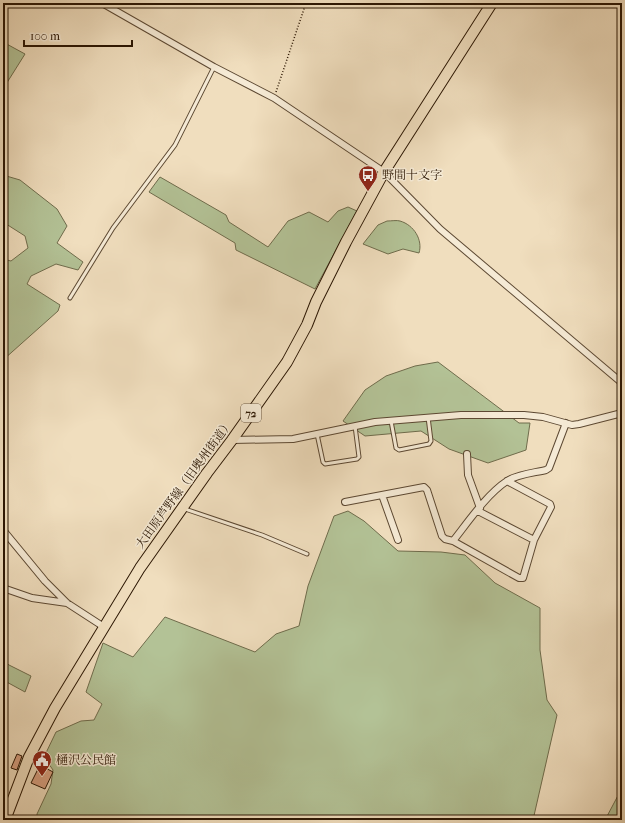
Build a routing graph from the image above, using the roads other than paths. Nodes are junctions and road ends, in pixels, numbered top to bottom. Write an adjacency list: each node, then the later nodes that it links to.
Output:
1 (102, 3): 3 (street)
2 (492, 3): 4 (main road, 大田原芦野線（旧奥州街道） / 72)
3 (214, 67): 4 (street); 5 (lane)
4 (384, 172): 6 (street); 13 (main road, 大田原芦野線（旧奥州街道） / 72)
5 (70, 298)
6 (622, 383)
7 (622, 412): 10 (street)
8 (428, 417): 9 (street); 9 (lane); 10 (street)
9 (391, 420): 11 (street)
10 (566, 423): 15 (street)
11 (354, 426): 12 (street); 12 (lane)
12 (317, 434): 13 (street)
13 (232, 440): 18 (main road, 大田原芦野線（旧奥州街道） / 72)
14 (467, 454): 19 (street)
15 (507, 481): 19 (street); 22 (street)
16 (382, 495): 17 (street); 21 (street); 23 (street)
17 (345, 502)
18 (182, 508): 24 (lane); 27 (main road, 大田原芦野線（旧奥州街道） / 72)
19 (479, 509): 22 (street); 23 (street)
20 (3, 530): 26 (street)
21 (398, 540)
22 (534, 540): 23 (street)
23 (453, 541)
24 (307, 554)
25 (3, 588): 26 (street)
26 (67, 603): 27 (street)
27 (104, 627): 28 (main road, 大田原芦野線（旧奥州街道） / 72)
28 (8, 819)

